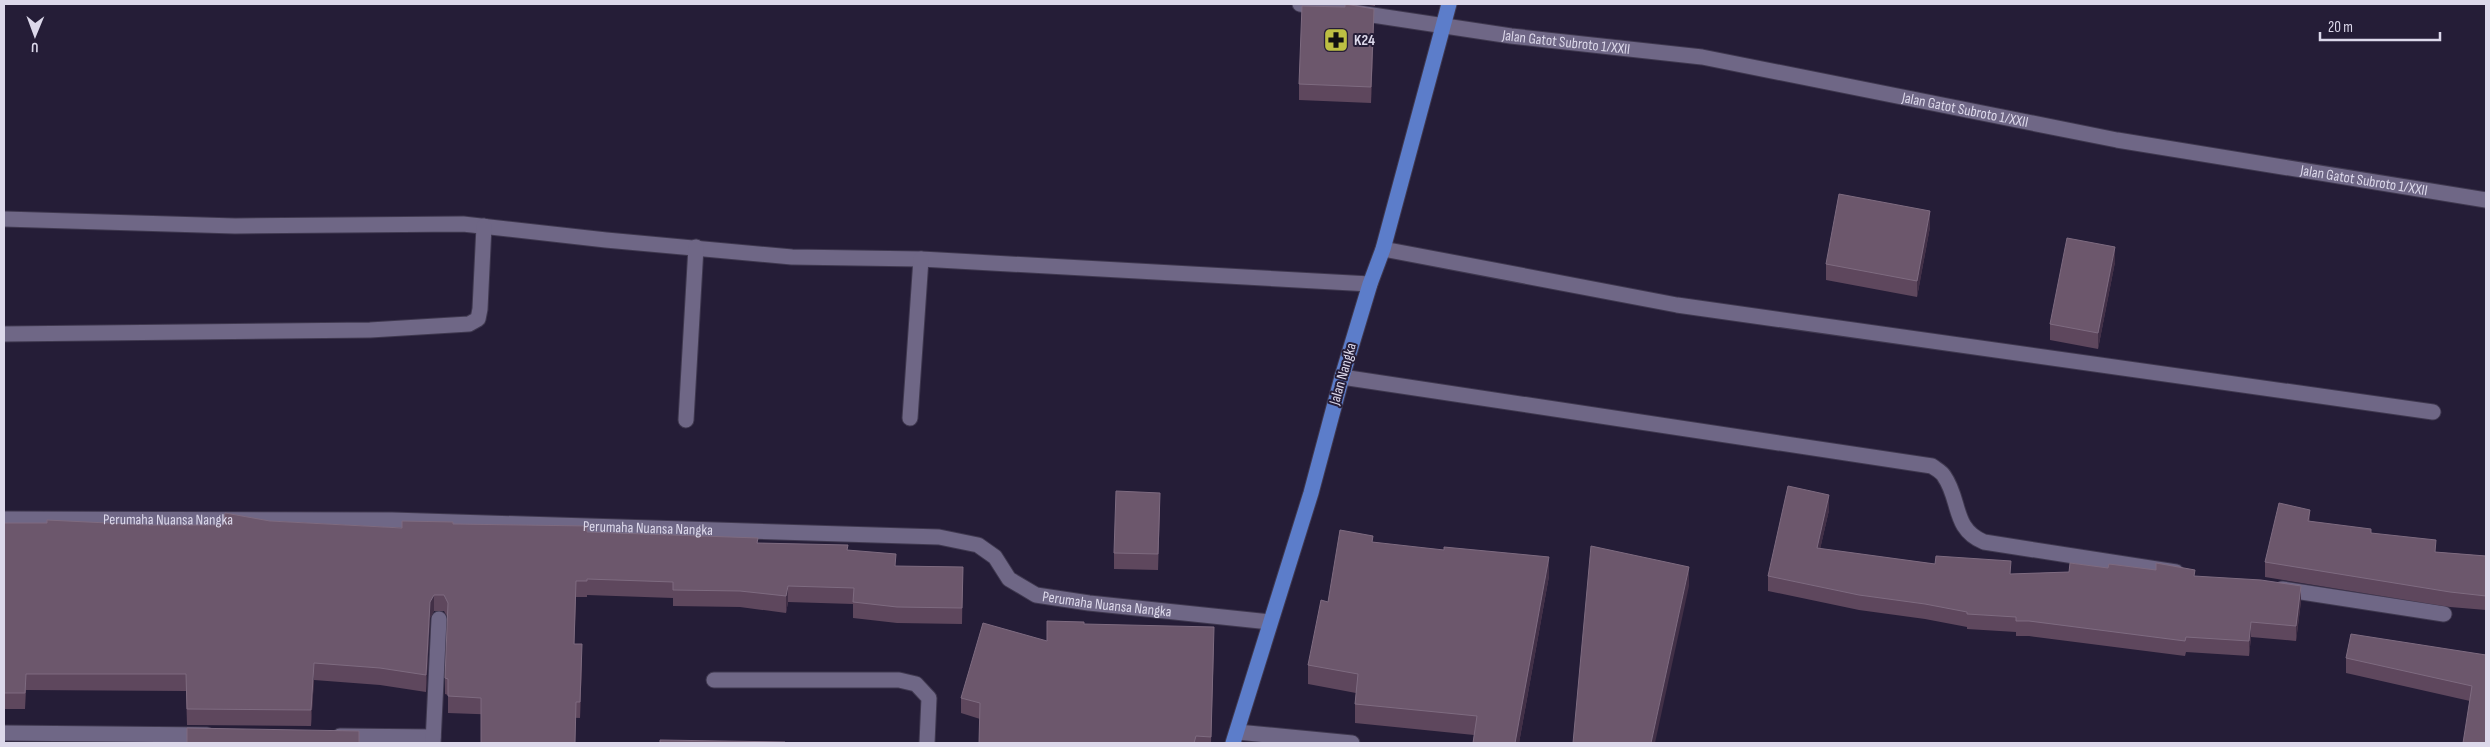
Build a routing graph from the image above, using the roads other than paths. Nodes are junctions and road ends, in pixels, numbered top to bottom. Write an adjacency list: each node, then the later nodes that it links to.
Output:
1 (1300, 4): 3 (street, Jalan Gatot Subroto 1/XXII)
2 (1449, 4): 3 (main road, Jalan Nangka)
3 (1444, 24): 4 (street, Jalan Gatot Subroto 1/XXII); 8 (main road, Jalan Nangka)
4 (2486, 200)
5 (4, 220): 6 (street)
6 (484, 226): 7 (street); 11 (street)
7 (696, 247): 9 (street); 15 (street)
8 (1383, 249): 10 (main road, Jalan Nangka); 13 (street)
9 (921, 259): 10 (street); 14 (street)
10 (1370, 284): 12 (main road, Jalan Nangka)
11 (4, 334)
12 (1342, 377): 17 (street); 21 (main road, Jalan Nangka)
13 (2433, 412)
14 (910, 418)
15 (686, 420)
16 (4, 519): 21 (street, Perumaha Nuansa Nangka)
17 (2189, 574)
18 (2268, 587): 19 (street)
19 (2444, 614)
20 (439, 619): 27 (street)
21 (1270, 622): 26 (main road, Jalan Nangka)
22 (714, 680): 28 (street)
23 (4, 733): 24 (street)
24 (224, 735)
25 (324, 736): 27 (street)
26 (1235, 738): 29 (street)
27 (433, 740)
28 (927, 743)
29 (1352, 743)

